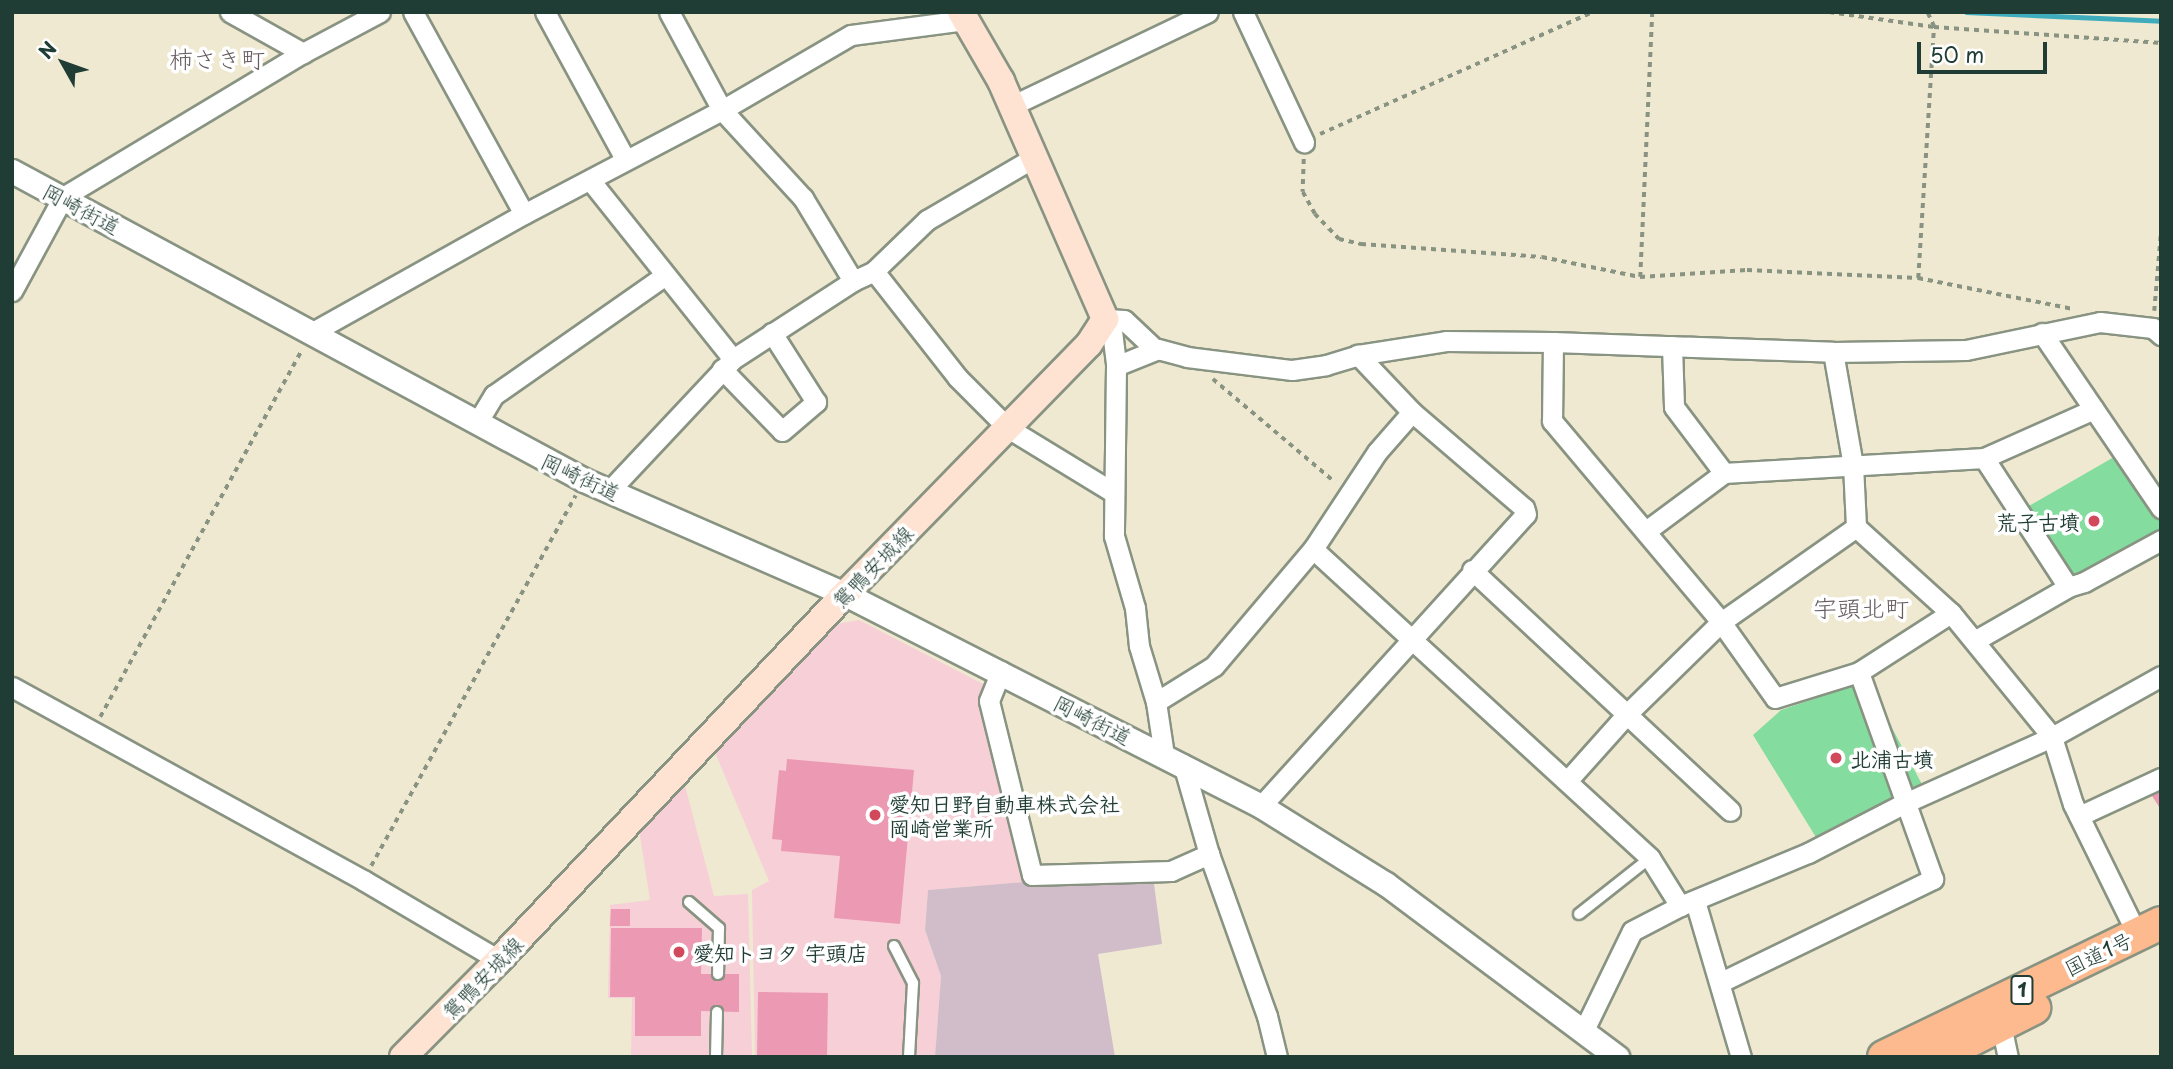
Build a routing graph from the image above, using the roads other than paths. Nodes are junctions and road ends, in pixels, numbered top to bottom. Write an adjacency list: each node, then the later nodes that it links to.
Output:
1 (230, 12): 9 (street)
2 (380, 12): 9 (street)
3 (413, 12): 18 (street)
4 (545, 12): 14 (street)
5 (669, 12): 11 (street)
6 (1208, 12): 10 (street)
7 (1243, 12): 12 (street)
8 (963, 16): 10 (main road); 11 (street)
9 (303, 53): 17 (street)
10 (1012, 106): 13 (main road)
11 (722, 110): 14 (street); 21 (street)
12 (1304, 142)
13 (1035, 157): 19 (street); 23 (main road)
14 (625, 159): 16 (street)
15 (12, 171): 17 (street, 岡崎街道)
16 (590, 180): 18 (street); 20 (street)
17 (63, 197): 22 (street); 26 (street, 岡崎街道)
18 (524, 214): 26 (street)
19 (874, 271): 21 (street); 38 (street)
20 (664, 276): 33 (street); 37 (street)
21 (853, 281): 27 (street)
22 (12, 291)
23 (1105, 319): 30 (street); 34 (street); 38 (main road, 鴛鴨安城線)
24 (2042, 332): 25 (street); 31 (street); 35 (street)
25 (2157, 332)
26 (311, 333): 37 (street, 岡崎街道)
27 (772, 333): 33 (street); 33 (street)
28 (1553, 342): 29 (street); 32 (street); 46 (street)
29 (1672, 346): 31 (street); 41 (street)
30 (1156, 350): 32 (street); 34 (street)
31 (1833, 352): 40 (street)
32 (1358, 355): 36 (street)
33 (727, 364): 42 (street)
34 (1116, 366): 43 (street)
35 (2094, 409): 39 (street); 44 (street)
36 (1412, 412): 48 (street); 49 (street)
37 (477, 423): 42 (street, 岡崎街道)
38 (1008, 428): 43 (street); 51 (main road, 鴛鴨安城線)
39 (1984, 458): 40 (street); 50 (street)
40 (1853, 465): 41 (street); 45 (street)
41 (1724, 473): 46 (street)
42 (610, 490): 51 (street, 岡崎街道)
43 (1113, 492): 60 (street)
44 (2161, 508)
45 (1856, 527): 52 (street); 53 (street)
46 (1646, 531): 53 (street)
47 (2161, 540): 50 (street)
48 (1313, 549): 54 (street); 60 (street)
49 (1472, 570): 54 (street); 61 (street)
50 (2068, 587): 55 (street)
51 (845, 594): 56 (street, 岡崎街道); 77 (main road, 鴛鴨安城線)
52 (1951, 613): 55 (street); 57 (street)
53 (1721, 622): 57 (street); 61 (street)
54 (1411, 640): 65 (street); 67 (street)
55 (1976, 640): 62 (street)
56 (1001, 671): 63 (street, 岡崎街道); 70 (street)
57 (1859, 672): 66 (street)
58 (2161, 676): 62 (street)
59 (12, 687): 77 (street)
60 (1156, 702): 63 (street)
61 (1627, 714): 65 (street); 68 (street)
62 (2052, 737): 66 (street); 69 (street)
63 (1173, 760): 67 (street, 岡崎街道); 70 (street)
64 (2161, 778): 69 (street)
65 (1568, 780): 71 (street)
66 (1905, 803): 73 (street); 79 (street)
67 (1261, 806): 82 (street, 岡崎街道)
68 (1730, 811)
69 (2079, 816): 75 (street)
70 (1209, 854): 86 (street)
71 (1650, 858): 73 (street); 74 (lane)
72 (689, 902): 78 (lane)
73 (1688, 904): 79 (street); 82 (street)
74 (1579, 914)
75 (2153, 934): 81 (highway, 国道1号 / 1); 89 (highway, 国道1号 / 1)
76 (894, 946): 85 (lane)
77 (499, 960): 83 (main road, 鴛鴨安城線)
78 (718, 974)
79 (1721, 982): 88 (street)
80 (717, 1012): 84 (lane)
81 (2001, 1024): 90 (highway, 国道1号 / 1); 91 (street)
82 (1583, 1032): 87 (street, 岡崎街道)
83 (403, 1057)
84 (716, 1057)
85 (909, 1057)
86 (1277, 1057)
87 (1617, 1057)
88 (1741, 1057)
89 (1884, 1057)
90 (1937, 1057)
91 (2008, 1057)

